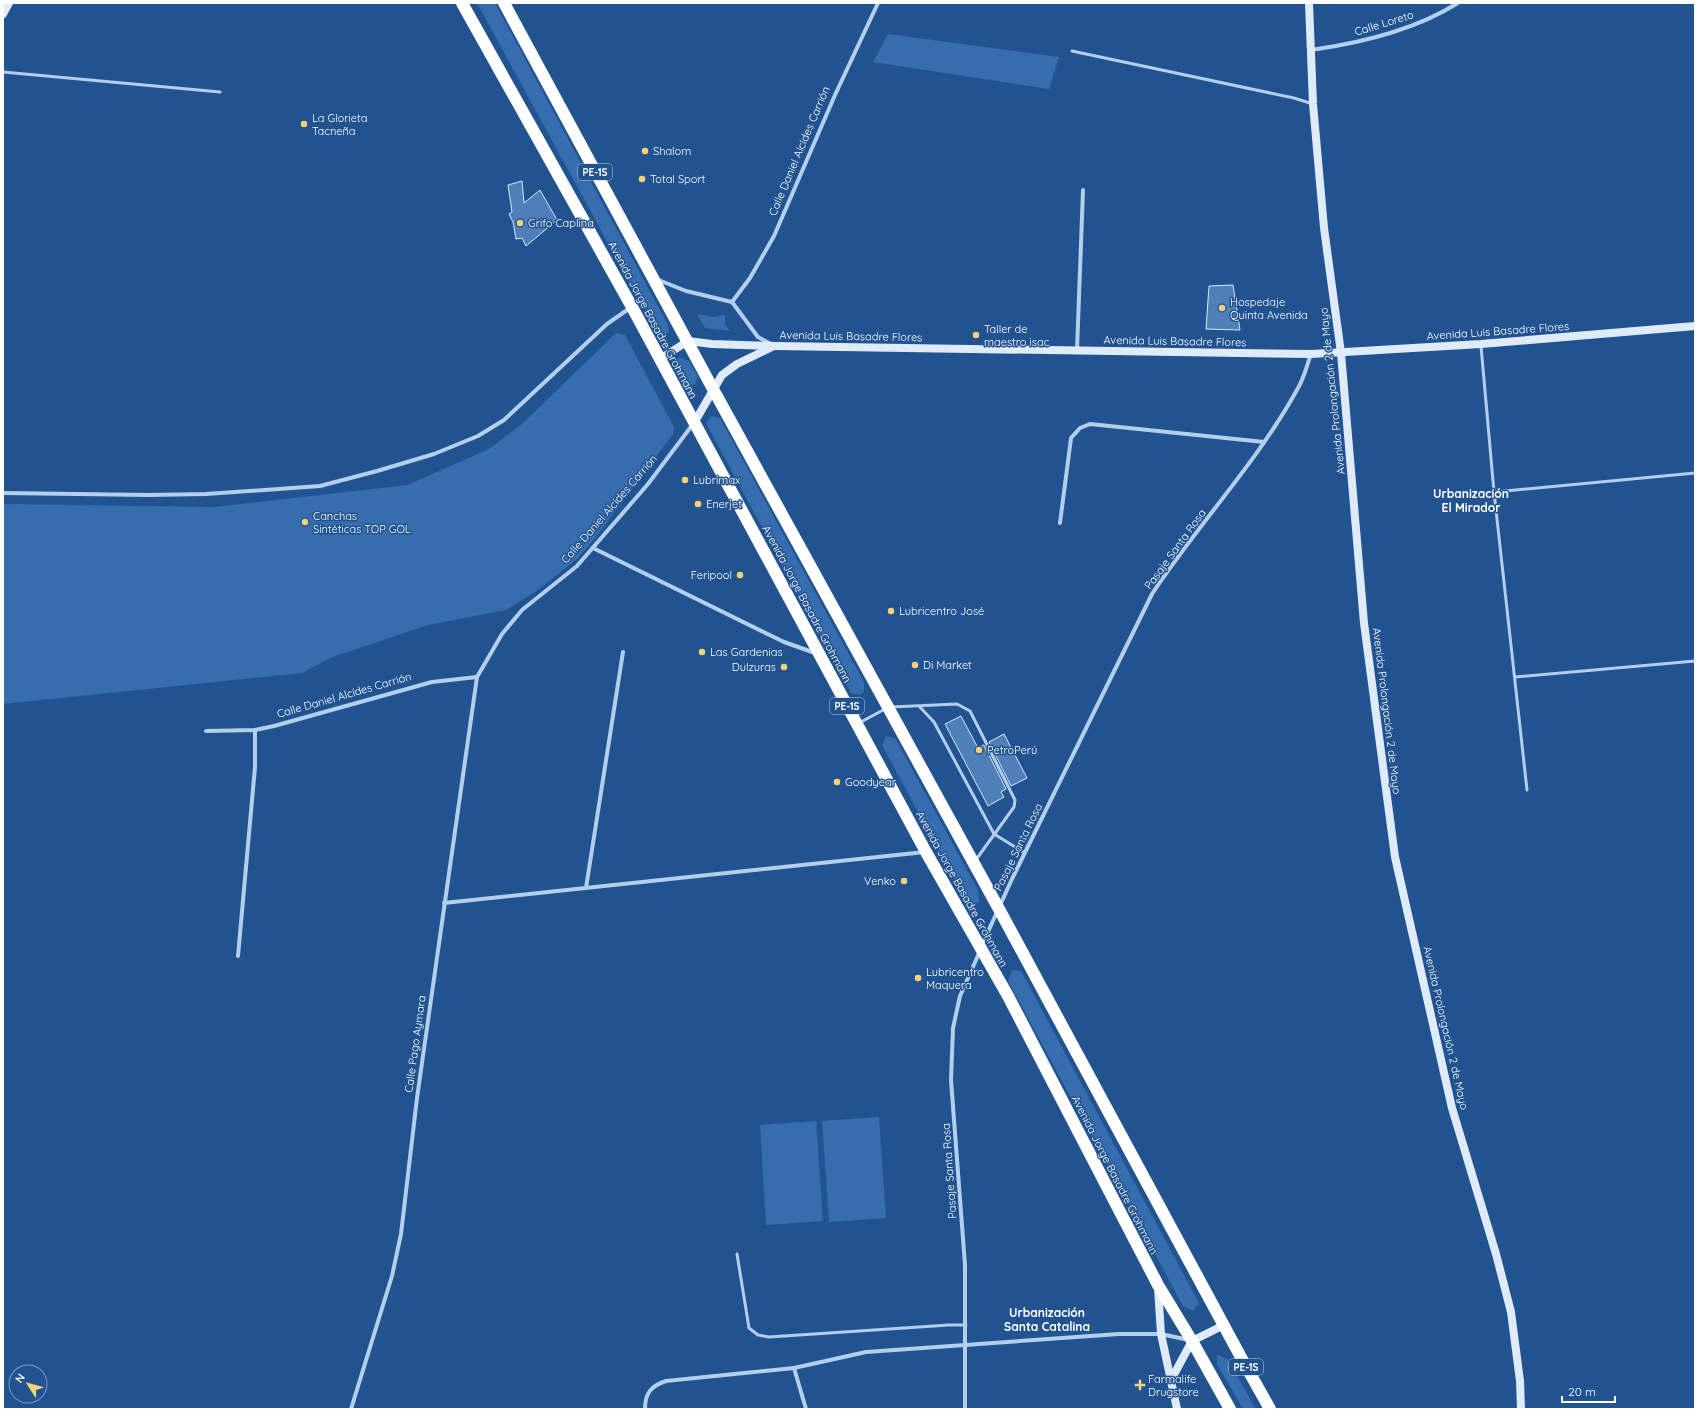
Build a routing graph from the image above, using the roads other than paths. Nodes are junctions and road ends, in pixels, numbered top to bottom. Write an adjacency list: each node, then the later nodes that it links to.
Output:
1 (9, 3): 7 (street)
2 (462, 3): 16 (highway, Avenida Jorge Basadre Grohmann / PE-1S)
3 (504, 3): 14 (highway, Avenida Jorge Basadre Grohmann / PE-1S)
4 (878, 3): 15 (street, Calle Daniel Alcídes Carrión)
5 (1309, 3): 8 (street, Avenida Prolongación 2 de Mayo)
6 (1458, 3): 8 (street, Calle Loreto)
7 (3, 14)
8 (1311, 50): 12 (street, Avenida Prolongación 2 de Mayo)
9 (1072, 51): 12 (lane)
10 (3, 72): 11 (lane)
11 (220, 92)
12 (1312, 104): 22 (street, Avenida Prolongación 2 de Mayo)
13 (1083, 190): 21 (street)
14 (652, 277): 15 (street); 18 (highway, Avenida Jorge Basadre Grohmann / PE-1S)
15 (732, 302): 20 (street)
16 (632, 307): 24 (highway, Avenida Jorge Basadre Grohmann / PE-1S); 30 (street)
17 (1695, 326): 19 (street, Avenida Luis Basadre Flores)
18 (688, 340): 20 (street, Avenida Luis Basadre Flores); 24 (street); 25 (highway, Avenida Jorge Basadre Grohmann / PE-1S)
19 (1481, 344): 22 (street, Avenida Luis Basadre Flores); 29 (lane)
20 (775, 346): 21 (street, Avenida Luis Basadre Flores); 25 (street, Calle Daniel Alcídes Carrión)
21 (1077, 350): 23 (street, Avenida Luis Basadre Flores)
22 (1341, 353): 23 (street, Avenida Luis Basadre Flores); 69 (street, Avenida Prolongación 2 de Mayo)
23 (1311, 354): 27 (street, Pasaje Santa Rosa)
24 (660, 359): 26 (highway, Avenida Jorge Basadre Grohmann / PE-1S)
25 (713, 389): 26 (street, Calle Daniel Alcídes Carrión); 39 (highway, Avenida Jorge Basadre Grohmann / PE-1S)
26 (694, 423): 32 (street, Calle Daniel Alcídes Carrión); 34 (highway, Avenida Jorge Basadre Grohmann / PE-1S)
27 (1264, 442): 31 (street); 46 (street, Pasaje Santa Rosa)
28 (1695, 473): 29 (lane)
29 (1494, 492): 37 (lane)
30 (3, 493)
31 (1060, 523)
32 (593, 548): 34 (street); 36 (street, Calle Daniel Alcídes Carrión)
33 (623, 652): 48 (street)
34 (820, 654): 40 (highway, Avenida Jorge Basadre Grohmann / PE-1S)
35 (1695, 661): 37 (lane)
36 (476, 677): 42 (street, Calle Daniel Alcídes Carrión); 49 (street, Calle Pago Aymara)
37 (1515, 678): 43 (lane)
38 (918, 706): 39 (lane); 44 (lane); 44 (lane)
39 (888, 707): 40 (lane); 47 (highway, Avenida Jorge Basadre Grohmann / PE-1S)
40 (857, 724): 45 (highway, Avenida Jorge Basadre Grohmann / PE-1S)
41 (206, 730): 42 (street, Calle Daniel Alcídes Carrión)
42 (255, 730): 52 (street)
43 (1527, 790)
44 (994, 834): 46 (lane); 47 (lane)
45 (926, 852): 48 (street); 51 (highway, Avenida Jorge Basadre Grohmann / PE-1S)
46 (1025, 853): 50 (street, Pasaje Santa Rosa)
47 (974, 863): 50 (highway, Avenida Jorge Basadre Grohmann / PE-1S)
48 (586, 888): 49 (street)
49 (444, 903): 62 (street, Calle Pago Aymara)
50 (999, 909): 51 (street, Pasaje Santa Rosa); 56 (highway, Avenida Jorge Basadre Grohmann / PE-1S)
51 (980, 950): 54 (highway, Avenida Jorge Basadre Grohmann / PE-1S); 55 (street, Pasaje Santa Rosa)
52 (238, 956)
53 (737, 1254): 55 (lane)
54 (1158, 1285): 57 (street); 58 (highway, Avenida Jorge Basadre Grohmann / PE-1S)
55 (966, 1325): 59 (street, Pasaje Santa Rosa)
56 (1224, 1325): 58 (street); 68 (highway, Avenida Jorge Basadre Grohmann / PE-1S)
57 (1161, 1334): 58 (street); 59 (street); 61 (street)
58 (1192, 1341): 61 (street); 67 (highway, Avenida Jorge Basadre Grohmann / PE-1S)
59 (966, 1345): 60 (street); 65 (street, Pasaje Santa Rosa)
60 (794, 1368): 63 (street); 64 (street)
61 (1171, 1380): 66 (street)
62 (351, 1409)
63 (645, 1409)
64 (806, 1409)
65 (965, 1409)
66 (1177, 1409)
67 (1230, 1409)
68 (1270, 1409)
69 (1521, 1409)

